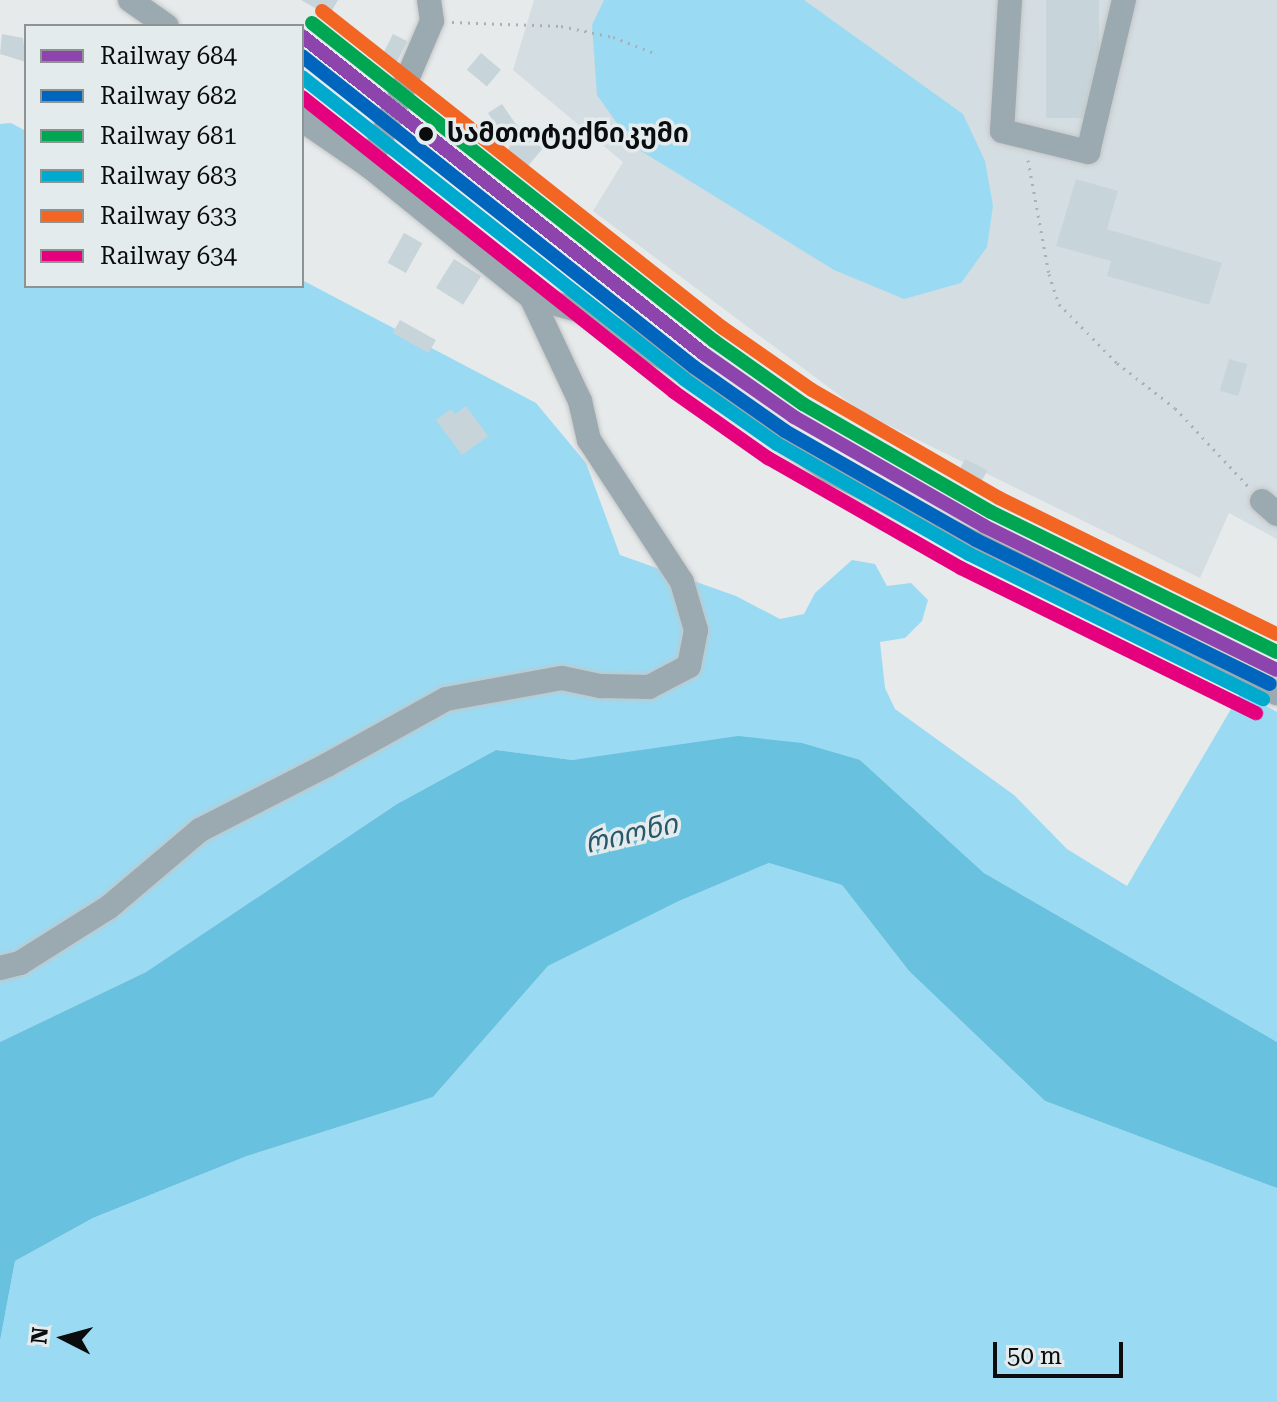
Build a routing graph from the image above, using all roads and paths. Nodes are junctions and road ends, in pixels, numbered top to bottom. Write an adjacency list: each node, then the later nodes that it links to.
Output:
1 (130, 0): 5 (street)
2 (1010, 0): 8 (street)
3 (1124, 0): 8 (street)
4 (430, 11): 6 (path); 9 (street)
5 (164, 24)
6 (652, 52)
7 (304, 121): 9 (street)
8 (1021, 136): 11 (path)
9 (369, 166): 10 (street)
10 (531, 297): 12 (street); 13 (street)
11 (1270, 508)
12 (1277, 693)
13 (0, 968)

